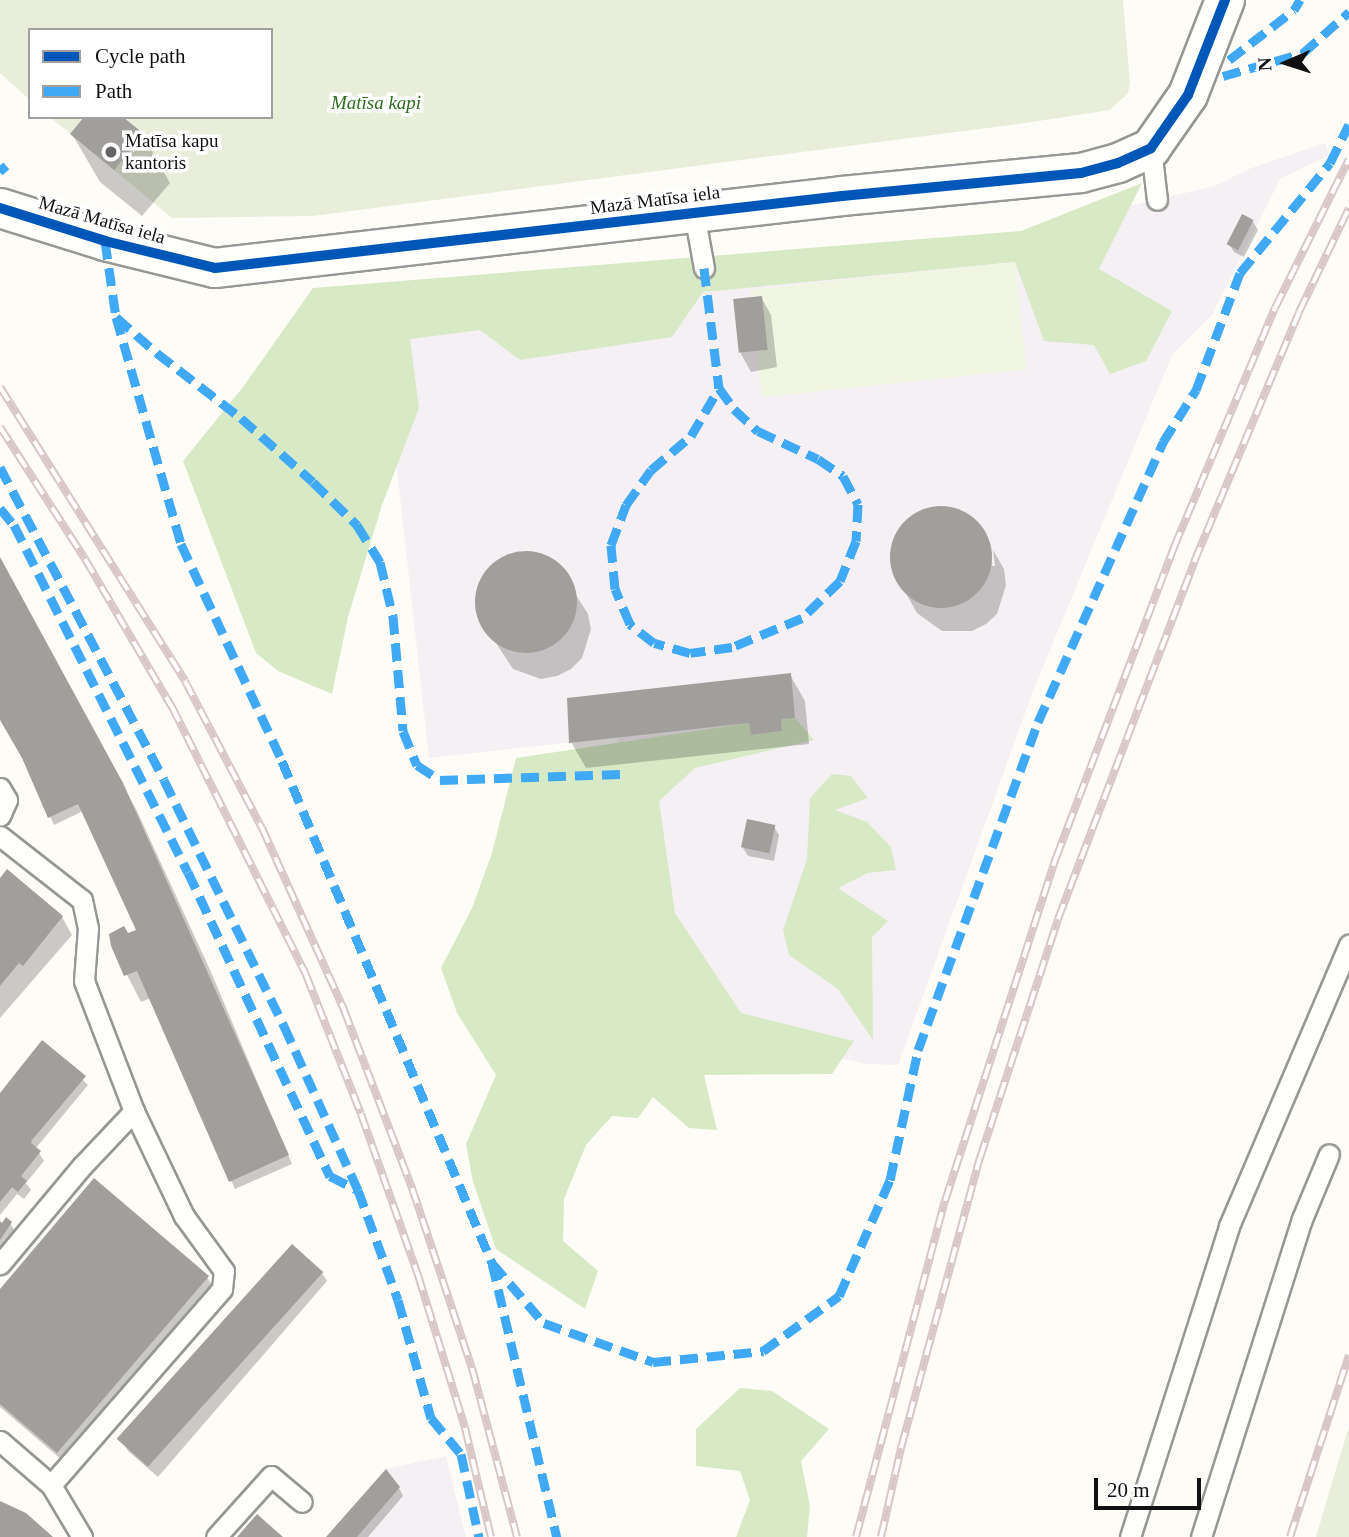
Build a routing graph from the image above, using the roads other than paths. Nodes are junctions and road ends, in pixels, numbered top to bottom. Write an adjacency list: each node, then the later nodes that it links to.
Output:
1 (1225, 0): 2 (street)
2 (1151, 148): 3 (lane); 5 (street, Mazā Matīsa iela)
3 (1157, 200)
4 (0, 208): 5 (street, Mazā Matīsa iela)
5 (694, 213): 6 (lane)
6 (704, 268)
7 (0, 788): 8 (lane)
8 (0, 816)
9 (0, 836): 11 (lane)
10 (1349, 945): 19 (lane)
11 (134, 1111): 13 (lane); 15 (lane)
12 (1329, 1154): 20 (lane)
13 (0, 1264)
14 (0, 1441): 15 (lane)
15 (51, 1485): 17 (lane)
16 (302, 1502): 18 (lane)
17 (82, 1537)
18 (216, 1537)
19 (1130, 1537)
20 (1201, 1537)

